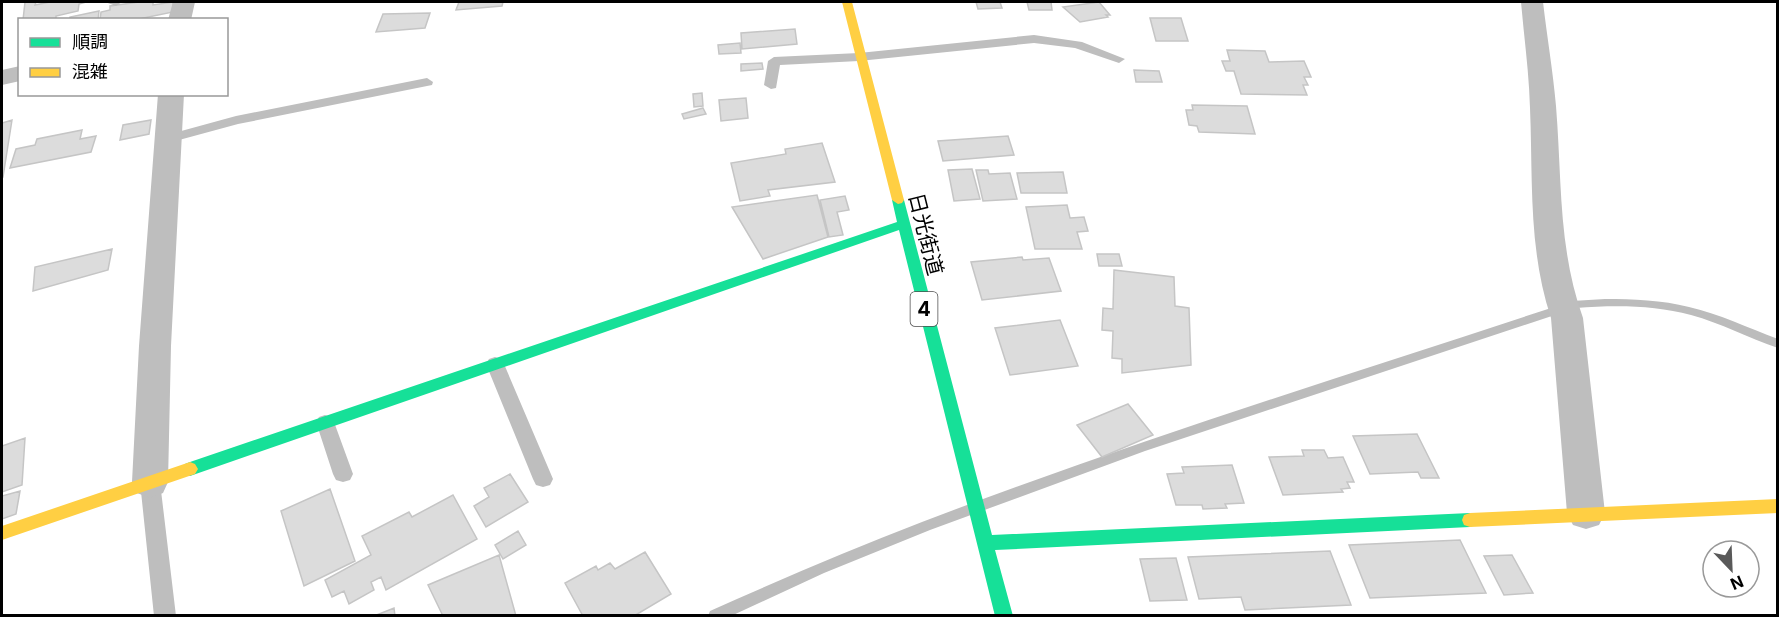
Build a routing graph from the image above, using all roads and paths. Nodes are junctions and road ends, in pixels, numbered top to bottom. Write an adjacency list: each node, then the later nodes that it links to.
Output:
1 (184, 2): 4 (street)
2 (846, 2): 5 (main road, 日光街道 / 4)
3 (1532, 2): 20 (street)
4 (180, 18)
5 (859, 57): 6 (lane); 10 (lane); 13 (main road, 日光街道 / 4)
6 (1119, 59)
7 (18, 74): 8 (street)
8 (2, 78)
9 (427, 82): 12 (lane)
10 (771, 85)
11 (171, 96): 12 (street)
12 (168, 139): 18 (street)
13 (902, 225): 14 (main road); 22 (main road, 日光街道 / 4)
14 (495, 364): 15 (main road); 17 (lane)
15 (325, 422): 16 (lane); 18 (main road)
16 (343, 474)
17 (543, 479)
18 (150, 482): 21 (main road); 23 (lane)
19 (1778, 506): 20 (main road)
20 (1586, 513): 22 (main road)
21 (2, 533)
22 (984, 543): 24 (main road, 日光街道 / 4)
23 (165, 615)
24 (1004, 615)

